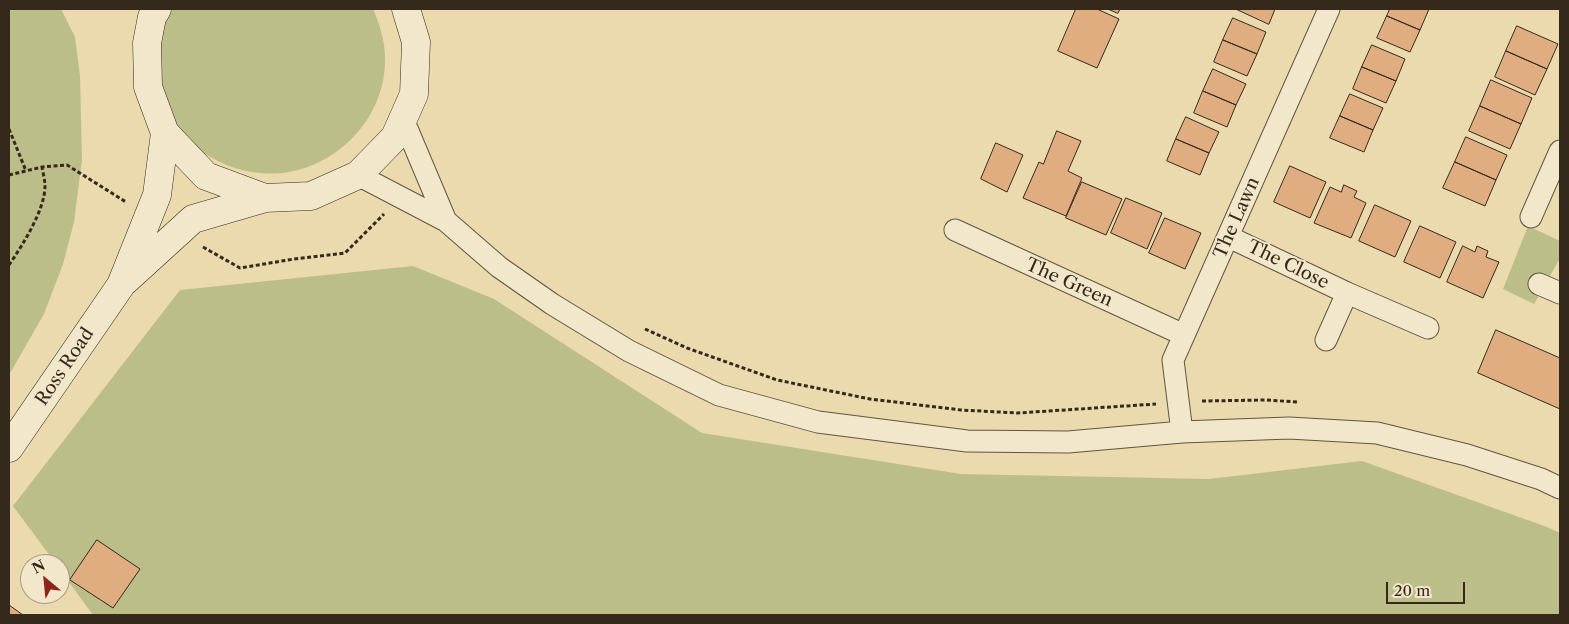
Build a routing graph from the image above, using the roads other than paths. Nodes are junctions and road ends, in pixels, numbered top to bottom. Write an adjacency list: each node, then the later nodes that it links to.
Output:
1 (406, 9): 4 (main road)
2 (1329, 9): 12 (street, The Lawn)
3 (152, 12): 5 (main road)
4 (403, 119): 7 (main road); 10 (street)
5 (165, 133): 8 (main road); 14 (main road)
6 (1559, 157): 9 (street)
7 (358, 175): 8 (main road); 10 (street)
8 (265, 198): 14 (main road)
9 (1532, 217)
10 (446, 221): 20 (street)
11 (955, 230): 18 (street, The Green)
12 (1229, 237): 15 (street, The Close); 18 (street, The Lawn)
13 (1539, 284): 16 (street)
14 (121, 285): 21 (main road, Ross Road)
15 (1347, 293): 17 (street, The Close); 19 (street, The Close)
16 (1560, 293)
17 (1428, 328)
18 (1184, 335): 20 (street, The Lawn)
19 (1326, 340)
20 (1182, 432): 22 (street)
21 (9, 448)
22 (1560, 488)

